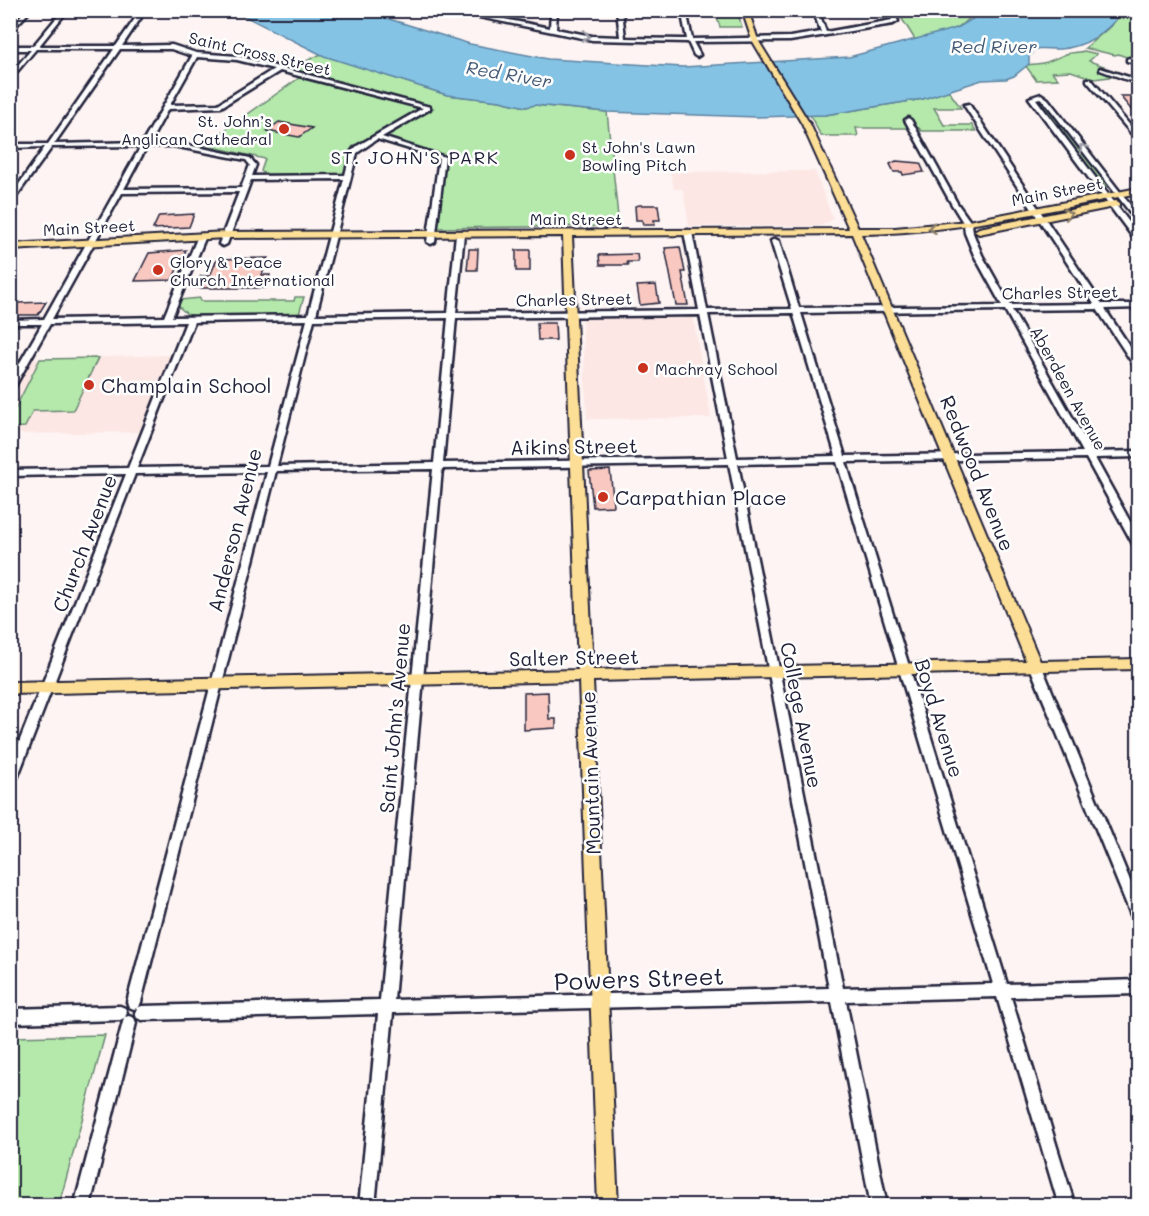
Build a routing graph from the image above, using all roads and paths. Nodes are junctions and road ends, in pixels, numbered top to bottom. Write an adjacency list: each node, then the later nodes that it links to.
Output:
1 (29, 10): 13 (street)
2 (66, 10): 20 (street)
3 (144, 10): 19 (street)
4 (447, 10): 12 (street)
5 (488, 10): 12 (street)
6 (555, 10): 14 (street)
7 (619, 10): 16 (street)
8 (683, 10): 18 (street)
9 (745, 10): 17 (main road, Redwood Avenue)
10 (815, 10): 15 (street)
11 (889, 10): 15 (street)
12 (487, 19): 14 (street)
13 (10, 31)
14 (553, 31): 16 (street, one-way to 16)
15 (824, 34): 17 (street)
16 (623, 39): 18 (street)
17 (755, 40): 18 (street); 51 (main road, Redwood Avenue)
18 (690, 41): 23 (street)
19 (119, 46): 20 (street, Saint Cross Street); 22 (street, Saint Cross Street); 38 (street)
20 (36, 47): 21 (street, Saint Cross Street); 28 (street)
21 (10, 48)
22 (195, 55): 26 (street, Saint Cross Street); 32 (street)
23 (697, 55)
24 (1129, 60): 25 (street)
25 (1138, 62)
26 (279, 69): 32 (street); 33 (street, Saint Cross Street)
27 (1102, 69): 30 (street)
28 (10, 78)
29 (1089, 80): 36 (street)
30 (1138, 82)
31 (967, 105): 50 (street)
32 (166, 107): 37 (street)
33 (428, 108): 35 (street, Anderson Avenue)
34 (908, 120): 54 (street, Aberdeen Avenue)
35 (376, 137): 40 (street, Anderson Avenue); 59 (street)
36 (1138, 138)
37 (146, 144): 38 (street); 41 (street); 44 (street)
38 (51, 145): 39 (street); 49 (street)
39 (10, 146)
40 (347, 177): 41 (street); 64 (street, Anderson Avenue)
41 (248, 178): 42 (street)
42 (242, 190): 44 (street); 63 (street)
43 (1138, 190): 45 (main road, Main Street)
44 (120, 191): 66 (street)
45 (1119, 194): 46 (main road, Main Street); 46 (street, one-way to 46); 48 (street)
46 (1110, 200): 48 (main road, Main Street); 50 (main road, Main Street); 52 (main road, Main Street, one-way to 46); 62 (street)
47 (1138, 200): 48 (main road, Main Street)
48 (1125, 202): 53 (street)
49 (10, 203)
50 (1037, 210): 52 (street); 54 (main road, Main Street)
51 (844, 211): 55 (main road); 56 (main road); 57 (main road, Redwood Avenue)
52 (1043, 219): 54 (main road, Main Street); 71 (street)
53 (1138, 219)
54 (969, 228): 55 (main road, Main Street, one-way to 55); 57 (main road, Main Street); 73 (street, Aberdeen Avenue)
55 (895, 231): 57 (main road, Main Street)
56 (813, 232): 57 (main road, Main Street); 58 (main road, Main Street)
57 (856, 236): 67 (main road, Main Street); 74 (main road, Redwood Avenue)
58 (689, 237): 61 (main road, Main Street); 67 (main road, Main Street); 76 (street, College Avenue)
59 (432, 238): 60 (main road, Main Street); 64 (main road, Main Street)
60 (460, 238): 61 (main road, Main Street); 78 (street, Saint John's Avenue)
61 (567, 238): 77 (main road, Mountain Avenue)
62 (1138, 238)
63 (224, 239): 64 (main road, Main Street); 65 (main road, Main Street)
64 (331, 239): 80 (street, Anderson Avenue)
65 (200, 240): 66 (main road, Main Street); 69 (main road, Main Street); 81 (street)
66 (93, 241): 68 (main road, Main Street); 69 (street)
67 (776, 241): 75 (street, Boyd Avenue)
68 (10, 247)
69 (88, 251): 70 (main road, Main Street); 82 (street)
70 (10, 256)
71 (1100, 306): 72 (street, Charles Street); 73 (street, Charles Street); 84 (street)
72 (1138, 306)
73 (1007, 308): 74 (street, Charles Street); 87 (street, Aberdeen Avenue)
74 (890, 309): 75 (street, Charles Street); 88 (main road, Redwood Avenue)
75 (796, 311): 76 (street, Charles Street); 89 (street, Boyd Avenue)
76 (702, 312): 77 (street, Charles Street); 90 (street, College Avenue)
77 (570, 314): 78 (street, Charles Street); 91 (main road, Mountain Avenue)
78 (453, 315): 80 (street, Charles Street); 92 (street, Saint John's Avenue)
79 (191, 318): 80 (street, Charles Street); 81 (street, Charles Street); 94 (street, Church Avenue)
80 (310, 318): 93 (street, Anderson Avenue)
81 (167, 320): 82 (street, Charles Street)
82 (47, 321): 83 (street, Charles Street); 85 (street)
83 (10, 322)
84 (1138, 365)
85 (10, 388)
86 (1138, 454): 87 (street, Aikins Street)
87 (1090, 455): 88 (street, Aikins Street); 96 (street, Aberdeen Avenue)
88 (950, 457): 89 (street, Aikins Street); 98 (main road, Redwood Avenue)
89 (841, 459): 90 (street, Aikins Street); 99 (street, Boyd Avenue)
90 (733, 461): 91 (street, Aikins Street); 100 (street, College Avenue)
91 (576, 463): 92 (street, Aikins Street); 101 (main road, Mountain Avenue)
92 (438, 465): 93 (street, Aikins Street); 102 (street, Saint John's Avenue)
93 (271, 470): 94 (street, Aikins Street); 103 (street, Anderson Avenue)
94 (131, 471): 95 (street, Aikins Street); 104 (street, Church Avenue)
95 (10, 473)
96 (1138, 544)
97 (1138, 664): 98 (main road, Salter Street)
98 (1036, 667): 99 (main road, Salter Street); 107 (street, Redwood Avenue)
99 (905, 670): 100 (main road, Salter Street); 109 (street, Boyd Avenue)
100 (774, 673): 101 (main road, Salter Street); 110 (street, College Avenue)
101 (585, 676): 102 (main road, Salter Street); 111 (main road, Mountain Avenue)
102 (417, 679): 103 (main road, Salter Street); 112 (street, Saint John's Avenue)
103 (216, 684): 104 (main road, Salter Street); 113 (street, Anderson Avenue)
104 (47, 687): 105 (main road, Salter Street); 106 (street, Church Avenue)
105 (10, 688)
106 (10, 781)
107 (1138, 915)
108 (1138, 987): 109 (street, Powers Street)
109 (1002, 992): 110 (street, Powers Street); 120 (street, Boyd Avenue)
110 (837, 995): 111 (street, Powers Street); 119 (street, College Avenue)
111 (599, 1001): 112 (street, Powers Street); 118 (main road, Mountain Avenue)
112 (386, 1007): 113 (street, Powers Street); 117 (street, Saint John's Avenue)
113 (138, 1008): 115 (street)
114 (10, 1016): 115 (street)
115 (125, 1018): 116 (street)
116 (82, 1206)
117 (367, 1206)
118 (608, 1206)
119 (879, 1206)
120 (1067, 1206)

